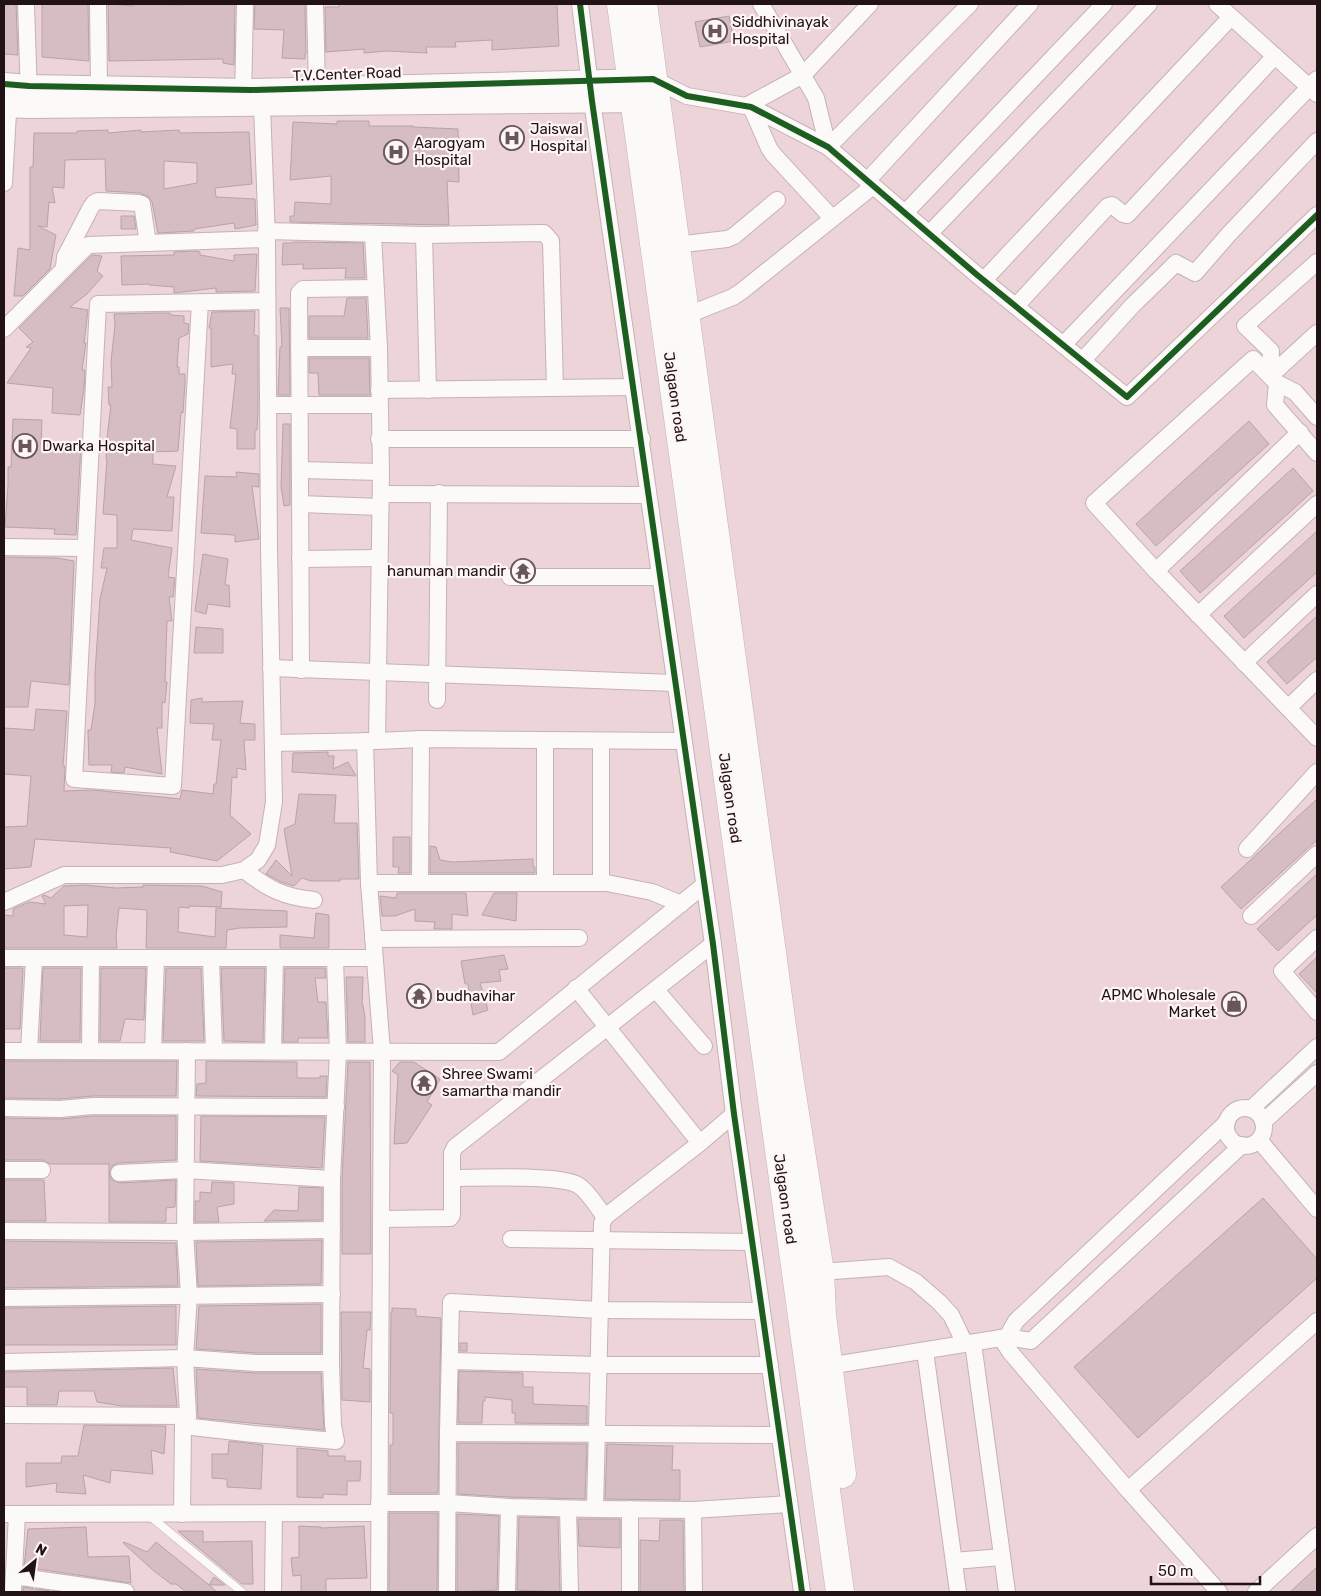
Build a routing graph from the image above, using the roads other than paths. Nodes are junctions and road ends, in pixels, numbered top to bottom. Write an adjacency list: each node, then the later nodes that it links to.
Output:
1 (26, 4): 22 (street)
2 (98, 4): 19 (street)
3 (245, 4): 23 (street)
4 (316, 4): 17 (street)
5 (580, 4): 21 (street)
6 (621, 4): 20 (highway, Jalgaon road)
7 (643, 4): 20 (highway, Jalgaon road)
8 (761, 4): 16 (street)
9 (870, 4): 16 (street)
10 (970, 4): 26 (street)
11 (1030, 4): 28 (street)
12 (1104, 4): 30 (street)
13 (1149, 4): 34 (street)
14 (1225, 8): 15 (street); 41 (street)
15 (1275, 56): 18 (street); 45 (street)
16 (803, 75): 24 (street); 26 (street)
17 (316, 87): 21 (street, T.V.Center Road); 23 (street, T.V.Center Road)
18 (1315, 87): 49 (street)
19 (99, 88): 22 (street, T.V.Center Road); 23 (street, T.V.Center Road)
20 (644, 90): 21 (street, T.V.Center Road); 24 (street, T.V.Center Road); 38 (highway, Jalgaon road); 214 (highway, Jalgaon road)
21 (591, 91): 23 (street, T.V.Center Road); 54 (street)
22 (14, 96): 23 (street, T.V.Center Road); 27 (street)
23 (252, 98): 35 (street)
24 (748, 107): 26 (street, T.V.Center Road); 32 (street)
25 (1317, 141): 52 (street)
26 (828, 147): 28 (street, T.V.Center Road)
27 (4, 182)
28 (870, 183): 30 (street, T.V.Center Road); 32 (street)
29 (777, 200): 38 (street)
30 (905, 213): 34 (street, T.V.Center Road)
31 (1317, 215): 52 (street, T.V.Center Road)
32 (832, 218): 46 (street)
33 (373, 234): 35 (street); 36 (street); 42 (street)
34 (929, 234): 41 (street, T.V.Center Road)
35 (266, 235): 37 (street); 43 (street)
36 (424, 235): 55 (street); 56 (street)
37 (148, 243): 40 (street); 40 (street)
38 (675, 244): 46 (highway, Jalgaon road)
39 (1317, 262): 53 (street)
40 (64, 269): 47 (street)
41 (984, 280): 45 (street, T.V.Center Road)
42 (375, 288): 50 (street); 51 (street)
43 (267, 301): 44 (street); 58 (street)
44 (200, 302): 73 (street); 73 (street)
45 (1016, 306): 49 (street, T.V.Center Road)
46 (685, 316): 163 (highway, Jalgaon road)
47 (4, 329)
48 (1317, 333): 53 (street)
49 (1064, 344): 52 (street, T.V.Center Road)
50 (299, 348): 51 (street); 59 (street)
51 (379, 348): 57 (street)
52 (1083, 360)
53 (1273, 379): 60 (street); 61 (street); 76 (street)
54 (633, 387): 55 (street); 63 (street)
55 (555, 388): 56 (street)
56 (428, 390): 57 (street)
57 (379, 397): 59 (street); 62 (street)
58 (268, 405): 59 (street); 82 (street)
59 (299, 405): 65 (street)
60 (1317, 417)
61 (1300, 432): 64 (street); 76 (street)
62 (379, 439): 63 (street); 66 (street)
63 (642, 439): 68 (street)
64 (1317, 453)
65 (300, 470): 66 (street); 70 (street)
66 (381, 472): 69 (street)
67 (439, 493): 68 (street); 69 (street); 85 (street)
68 (648, 495): 78 (street)
69 (380, 500): 70 (street); 74 (street)
70 (300, 504): 75 (street)
71 (1317, 504): 80 (street)
72 (4, 547): 73 (street)
73 (85, 548)
74 (379, 558): 75 (street); 84 (street)
75 (300, 559): 83 (street)
76 (1156, 571): 80 (street)
77 (510, 577): 78 (street)
78 (659, 577): 87 (street)
79 (1317, 594): 81 (street)
80 (1198, 615): 81 (street)
81 (1244, 663): 89 (street)
82 (272, 668): 83 (street); 96 (street)
83 (302, 670): 84 (street)
84 (378, 673): 85 (street); 92 (street)
85 (436, 675): 87 (street); 88 (street)
86 (1317, 680): 89 (street)
87 (674, 683): 95 (street)
88 (437, 700)
89 (1288, 708): 90 (street)
90 (1317, 738)
91 (421, 740): 92 (street); 93 (street); 102 (street)
92 (372, 741): 96 (street); 101 (street)
93 (545, 741): 94 (street); 103 (street)
94 (601, 741): 95 (street); 104 (street)
95 (683, 741): 105 (street)
96 (273, 744): 100 (street)
97 (1317, 772): 98 (street)
98 (1247, 849)
99 (1317, 854): 109 (street)
100 (244, 870): 106 (street); 107 (street)
101 (368, 882): 102 (street); 112 (street)
102 (420, 882): 103 (street)
103 (545, 883): 104 (street)
104 (601, 883): 108 (street)
105 (704, 885): 108 (street); 113 (street)
106 (314, 900)
107 (4, 902)
108 (681, 904): 122 (street)
109 (1250, 916)
110 (579, 938): 112 (street)
111 (1317, 938): 124 (street)
112 (373, 939): 121 (street)
113 (713, 944): 123 (street); 142 (street)
114 (4, 958): 115 (street)
115 (34, 958): 116 (street); 129 (street)
116 (91, 958): 117 (street); 130 (street)
117 (156, 958): 118 (street); 131 (street)
118 (212, 958): 119 (street); 135 (street)
119 (275, 958): 120 (street); 133 (street)
120 (335, 958): 121 (street); 136 (street)
121 (374, 958): 134 (street)
122 (576, 988): 125 (street); 134 (street)
123 (656, 990): 125 (street); 126 (street)
124 (1317, 1012)
125 (608, 1028): 146 (street); 152 (street)
126 (704, 1046)
127 (1317, 1047): 141 (street)
128 (4, 1051): 129 (street)
129 (29, 1051): 130 (street)
130 (90, 1051): 131 (street)
131 (152, 1051): 132 (street)
132 (187, 1051): 135 (street); 138 (street)
133 (273, 1051): 135 (street); 136 (street)
134 (382, 1051): 136 (street); 156 (street)
135 (214, 1052)
136 (338, 1052): 139 (street)
137 (1317, 1074): 144 (street)
138 (186, 1107): 139 (street); 140 (street); 150 (street)
139 (336, 1107): 153 (street)
140 (4, 1108)
141 (1251, 1109): 143 (street); 144 (street)
142 (734, 1114): 146 (street); 162 (street)
143 (1227, 1122): 147 (street); 170 (street)
144 (1263, 1122): 145 (street)
145 (1259, 1140): 147 (street); 154 (street)
146 (700, 1143): 155 (street)
147 (1242, 1146): 170 (street)
148 (4, 1170): 149 (street)
149 (42, 1170)
150 (186, 1170): 151 (street); 153 (street); 159 (street)
151 (119, 1173)
152 (452, 1178): 155 (street); 156 (street)
153 (332, 1179): 158 (street)
154 (1316, 1205)
155 (605, 1217): 161 (street)
156 (381, 1219): 189 (street)
157 (4, 1230): 159 (street)
158 (332, 1230): 159 (street); 164 (street)
159 (185, 1232): 165 (street)
160 (511, 1239): 161 (street)
161 (602, 1240): 162 (street); 167 (street)
162 (752, 1242): 168 (street)
163 (820, 1272): 171 (street); 179 (highway, Jalgaon road)
164 (332, 1294): 165 (street); 176 (street)
165 (189, 1295): 166 (street); 173 (street)
166 (4, 1298)
167 (599, 1310): 168 (street); 174 (street); 177 (street)
168 (762, 1311): 178 (street)
169 (1317, 1321): 185 (street)
170 (1004, 1338): 171 (street); 185 (street)
171 (969, 1343): 172 (street); 199 (street)
172 (925, 1350): 179 (street); 200 (street)
173 (185, 1358): 175 (street); 176 (street); 181 (street)
174 (450, 1361): 177 (street); 182 (street)
175 (4, 1362)
176 (331, 1363): 181 (street)
177 (598, 1365): 178 (street); 183 (street)
178 (770, 1366): 184 (street)
179 (828, 1366): 215 (highway, Jalgaon road)
180 (4, 1415): 181 (street)
181 (186, 1421): 196 (street)
182 (448, 1433): 183 (street); 186 (street)
183 (596, 1434): 184 (street); 191 (street)
184 (779, 1435): 187 (street)
185 (1128, 1490): 218 (street)
186 (448, 1503): 188 (street); 189 (street); 208 (street)
187 (789, 1504): 193 (street); 213 (street)
188 (509, 1507): 190 (street); 209 (street)
189 (379, 1508): 197 (street); 207 (street)
190 (568, 1509): 191 (street); 210 (street)
191 (595, 1509): 192 (street)
192 (630, 1509): 193 (street); 211 (street)
193 (693, 1510): 212 (street)
194 (10, 1514): 195 (street); 201 (street)
195 (148, 1514): 196 (street); 205 (lane)
196 (182, 1514): 197 (street)
197 (274, 1514): 206 (street)
198 (1317, 1536): 219 (street)
199 (1002, 1557): 200 (street); 217 (street)
200 (954, 1561): 216 (street)
201 (14, 1576): 202 (street); 203 (street)
202 (75, 1589): 204 (street)
203 (13, 1592)
204 (126, 1592)
205 (242, 1592)
206 (272, 1592)
207 (379, 1592)
208 (447, 1592)
209 (507, 1592)
210 (570, 1592)
211 (630, 1592)
212 (694, 1592)
213 (802, 1592)
214 (840, 1592)
215 (856, 1592)
216 (958, 1592)
217 (1007, 1592)
218 (1220, 1592)
219 (1256, 1592)

